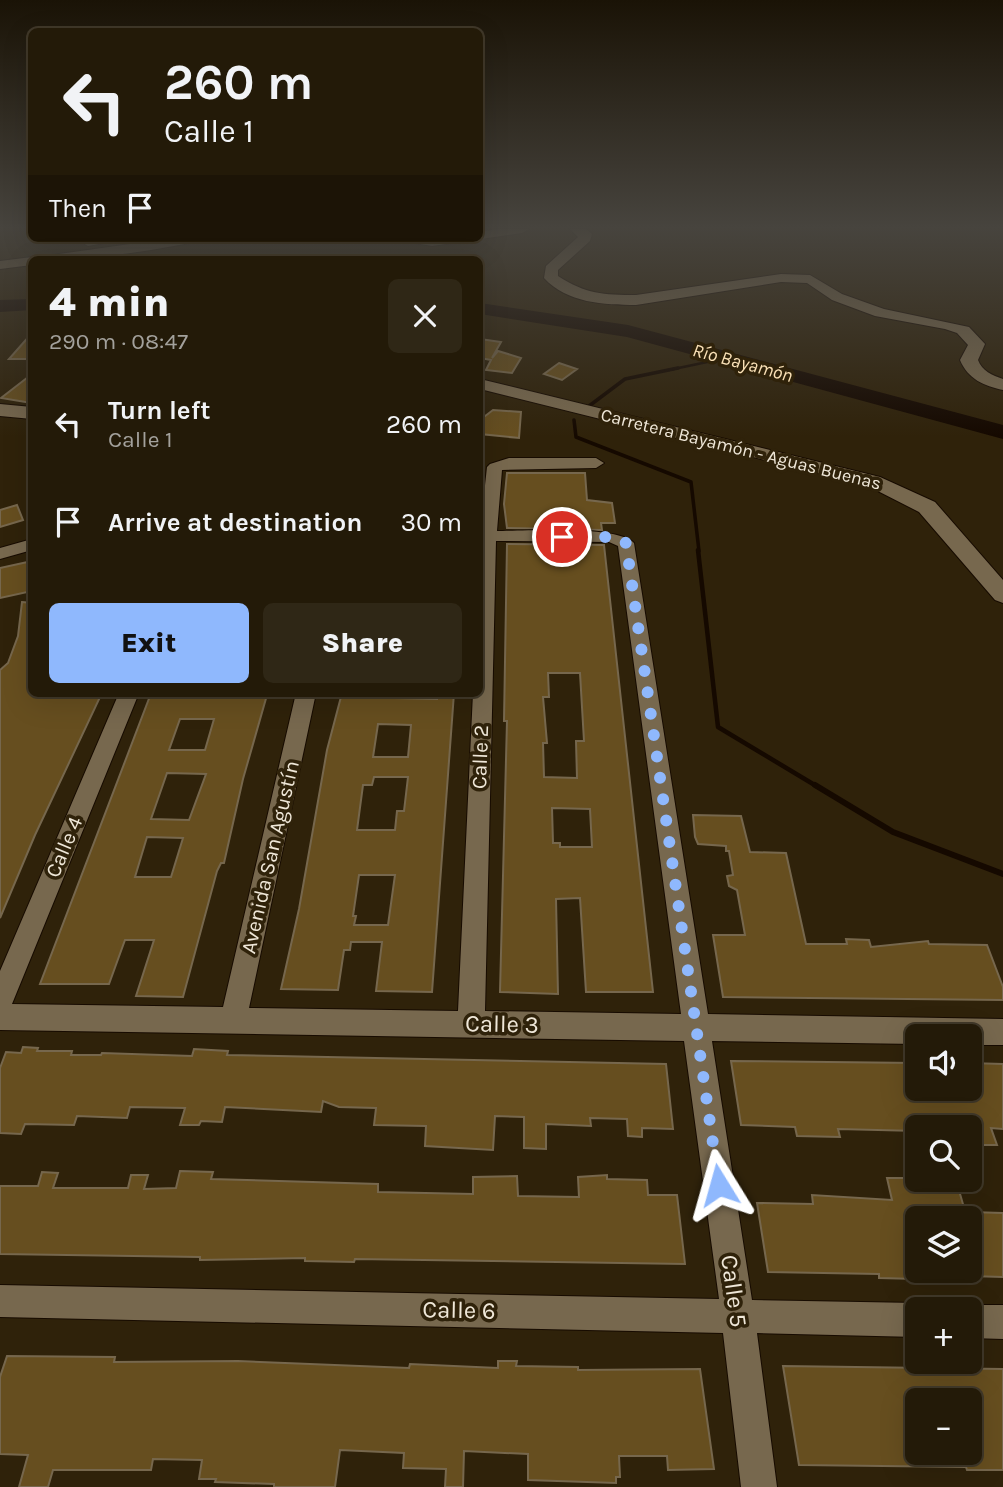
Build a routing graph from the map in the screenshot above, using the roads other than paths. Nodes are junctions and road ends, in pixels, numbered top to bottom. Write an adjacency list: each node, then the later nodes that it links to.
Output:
1 (616, 298): 2 (street)
2 (647, 298)
3 (841, 298): 5 (street)
4 (483, 385): 13 (street, Carretera Bayamón - Aguas Buenas)
5 (1003, 385)
6 (0, 410): 7 (street)
7 (28, 413)
8 (596, 463): 9 (street, Calle 2)
9 (484, 536): 12 (street, Calle 2); 21 (street, Calle 5)
10 (28, 545): 11 (street)
11 (0, 554)
12 (483, 573)
13 (1003, 595)
14 (127, 697): 17 (street, Calle 4)
15 (305, 697): 19 (street, Avenida San Agustín)
16 (480, 697): 20 (street, Calle 2)
17 (0, 1002)
18 (0, 1017): 19 (street, Calle 3)
19 (233, 1020): 20 (street, Calle 3)
20 (471, 1023): 21 (street, Calle 3)
21 (695, 1027): 22 (street, Calle 3); 24 (street, Calle 5)
22 (1003, 1032)
23 (0, 1301): 24 (street, Calle 6)
24 (738, 1316): 25 (street, Calle 6); 28 (street, Calle 5)
25 (905, 1320)
26 (982, 1322): 27 (street)
27 (1003, 1322)
28 (759, 1487)

